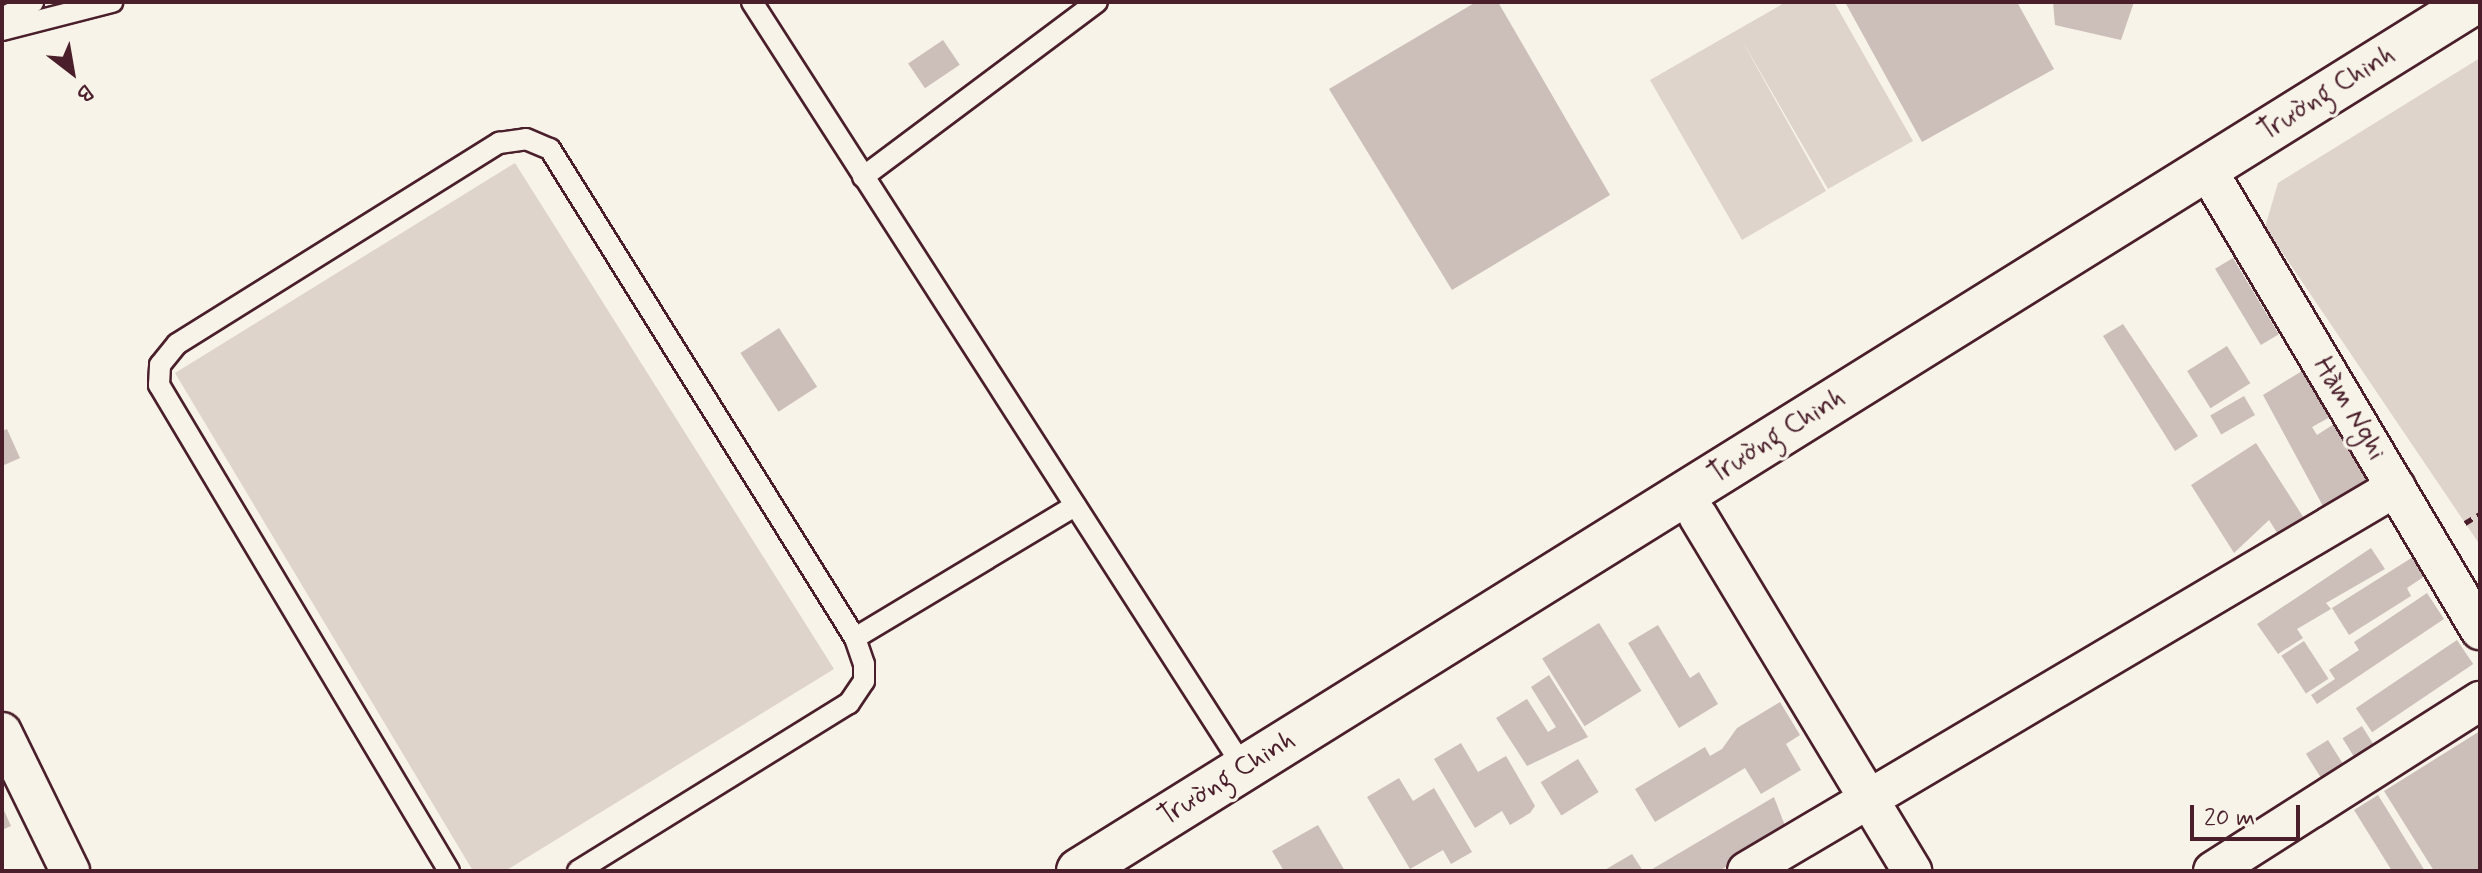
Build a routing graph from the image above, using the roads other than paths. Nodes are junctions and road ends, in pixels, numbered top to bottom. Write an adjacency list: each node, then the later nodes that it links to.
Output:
1 (33, 2): 6 (lane)
2 (112, 2): 8 (lane)
3 (752, 2): 9 (lane)
4 (1097, 2): 9 (lane)
5 (2474, 2): 18 (street, Trường Chinh)
6 (2, 18)
7 (2480, 29): 10 (street, Trường Chinh)
8 (2, 30)
9 (863, 177): 12 (lane)
10 (2218, 188): 11 (street, Hàm Nghi); 13 (street, Trường Chinh)
11 (2396, 487): 14 (street, Hàm Nghi); 19 (street)
12 (1075, 506): 15 (lane); 18 (lane)
13 (1698, 516): 19 (street); 24 (street, Trường Chinh)
14 (2480, 630)
15 (855, 638): 21 (lane); 22 (lane)
16 (2480, 701): 27 (street)
17 (2, 732): 20 (street)
18 (1244, 768): 23 (street, Trường Chinh)
19 (1867, 800): 25 (street); 26 (street)
20 (70, 871)
21 (449, 871)
22 (578, 871)
23 (1079, 871)
24 (1121, 871)
25 (1747, 871)
26 (1912, 871)
27 (2213, 871)

